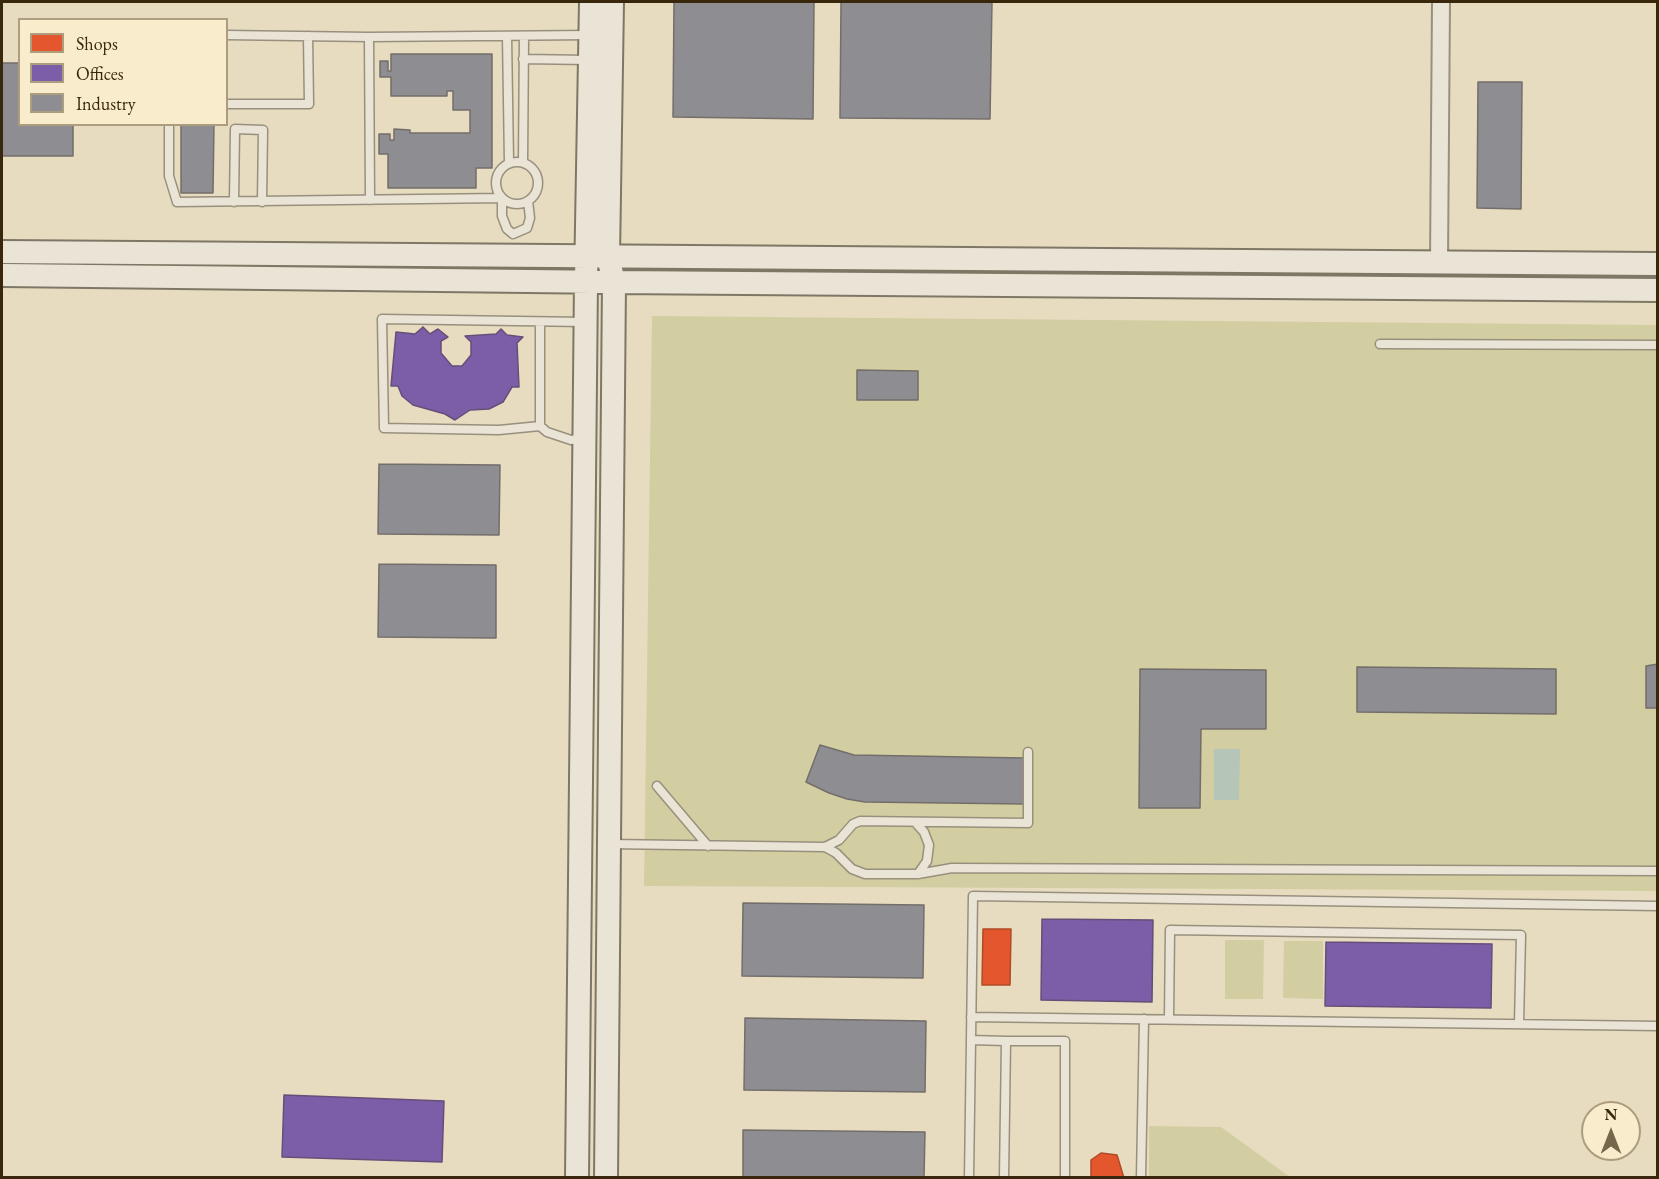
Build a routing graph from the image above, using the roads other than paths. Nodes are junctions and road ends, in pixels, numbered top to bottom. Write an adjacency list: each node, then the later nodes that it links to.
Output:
1 (591, 2): 5 (main road)
2 (612, 2): 23 (main road)
3 (1441, 2): 24 (street)
4 (228, 35): 6 (lane)
5 (590, 35): 8 (lane); 11 (main road)
6 (308, 36): 9 (lane); 12 (lane)
7 (507, 36): 8 (lane); 9 (lane); 15 (lane)
8 (524, 36): 10 (lane)
9 (369, 37): 17 (lane)
10 (524, 59): 11 (lane); 14 (lane)
11 (590, 60): 23 (main road)
12 (228, 104)
13 (169, 126): 19 (lane)
14 (523, 162): 15 (lane); 18 (lane)
15 (509, 163): 16 (lane)
16 (502, 198): 17 (lane); 18 (lane); 21 (lane)
17 (370, 200): 20 (lane)
18 (528, 201): 21 (lane)
19 (234, 202): 20 (lane); 20 (lane)
20 (262, 202)
21 (513, 245): 22 (main road); 23 (main road)
22 (2, 252)
23 (597, 256): 24 (main road); 27 (main road); 28 (main road)
24 (1439, 262): 25 (main road)
25 (1658, 264)
26 (2, 275): 27 (main road)
27 (586, 281): 28 (main road); 31 (main road)
28 (614, 282): 29 (main road); 39 (main road)
29 (1658, 290)
30 (540, 322): 31 (lane); 34 (lane); 34 (lane)
31 (586, 322): 35 (main road)
32 (1380, 344): 33 (lane)
33 (1658, 345)
34 (540, 426): 35 (lane)
35 (585, 438): 52 (main road)
36 (1029, 752): 38 (lane)
37 (657, 786): 40 (lane)
38 (915, 822): 41 (lane); 43 (lane)
39 (609, 844): 40 (lane); 53 (main road)
40 (708, 846): 41 (lane)
41 (825, 847): 43 (lane)
42 (1658, 872): 43 (lane)
43 (918, 874)
44 (1658, 906): 45 (lane)
45 (971, 1017): 46 (lane); 50 (lane)
46 (1144, 1019): 47 (lane); 57 (lane)
47 (1169, 1019): 48 (lane); 48 (lane)
48 (1519, 1024): 49 (lane)
49 (1658, 1026)
50 (971, 1040): 51 (lane); 54 (lane)
51 (1005, 1041): 55 (lane); 56 (lane)
52 (577, 1178)
53 (606, 1178)
54 (969, 1178)
55 (1004, 1178)
56 (1065, 1178)
57 (1141, 1178)

